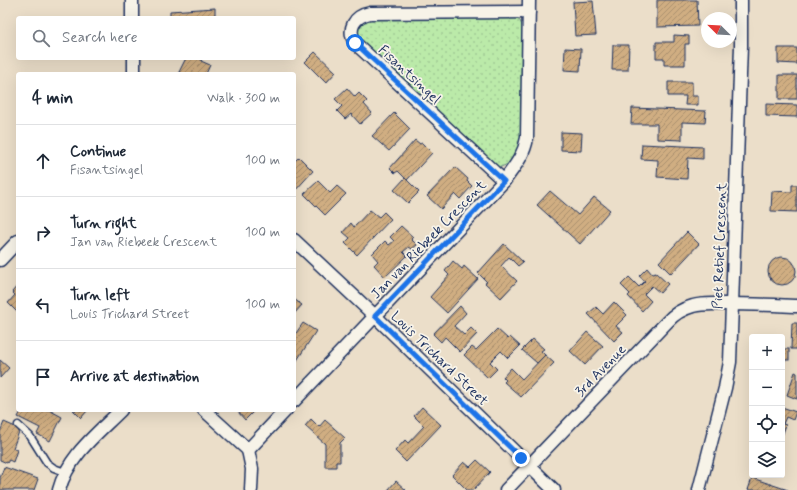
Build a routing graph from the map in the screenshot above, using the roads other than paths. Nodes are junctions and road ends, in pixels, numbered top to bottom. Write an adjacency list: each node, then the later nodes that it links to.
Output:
1 (132, 0): 4 (street)
2 (741, 0): 11 (street, Piet Retief Crescent)
3 (529, 6): 7 (street, Jan van Riebeek Crescent); 7 (street, Fisantsingel)
4 (132, 16)
5 (134, 60): 6 (street)
6 (134, 72)
7 (504, 181): 13 (street, Jan van Riebeek Crescent)
8 (296, 242): 13 (street, Louis Trichard Street)
9 (16, 243): 10 (street)
10 (0, 260)
11 (732, 304): 12 (street, 3rd Avenue); 20 (street, 3rd Avenue); 26 (street, Piet Retief Crescent)
12 (797, 306)
13 (375, 316): 14 (street, Jan van Riebeek Crescent); 20 (street, Louis Trichard Street)
14 (296, 399)
15 (119, 412): 21 (street)
16 (206, 412): 19 (street)
17 (284, 412): 19 (street)
18 (18, 425): 21 (lane)
19 (248, 450): 23 (street)
20 (528, 466): 24 (street, 3rd Avenue); 25 (street, Louis Trichard Street)
21 (65, 472): 22 (street)
22 (59, 490)
23 (251, 490)
24 (506, 490)
25 (554, 490)
26 (699, 490)

